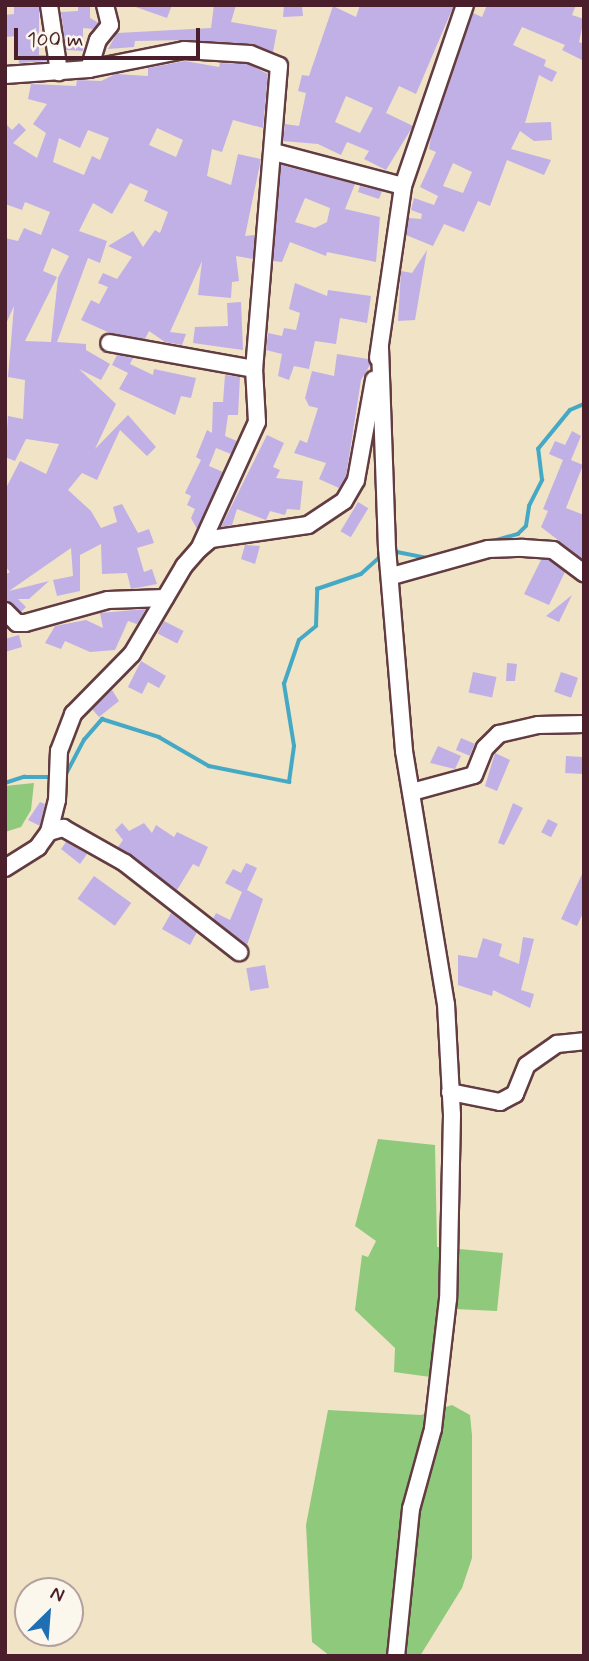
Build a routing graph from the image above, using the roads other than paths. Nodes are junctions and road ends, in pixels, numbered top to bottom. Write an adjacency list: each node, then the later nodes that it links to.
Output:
1 (49, 5): 5 (street)
2 (105, 5): 4 (street)
3 (466, 5): 8 (street)
4 (89, 69): 5 (street); 7 (street)
5 (59, 72): 6 (street)
6 (5, 75)
7 (274, 152): 8 (street); 11 (street)
8 (402, 186): 10 (street)
9 (109, 343): 11 (street)
10 (380, 348): 12 (street); 14 (street)
11 (254, 369): 12 (street)
12 (199, 549): 15 (street)
13 (584, 573): 14 (street)
14 (392, 576): 18 (street)
15 (165, 598): 16 (street); 19 (street)
16 (5, 611)
17 (584, 724): 18 (street)
18 (412, 792): 23 (street)
19 (49, 832): 20 (street); 21 (street)
20 (5, 868)
21 (239, 952)
22 (584, 1041): 23 (street)
23 (450, 1092): 24 (street)
24 (396, 1656)

